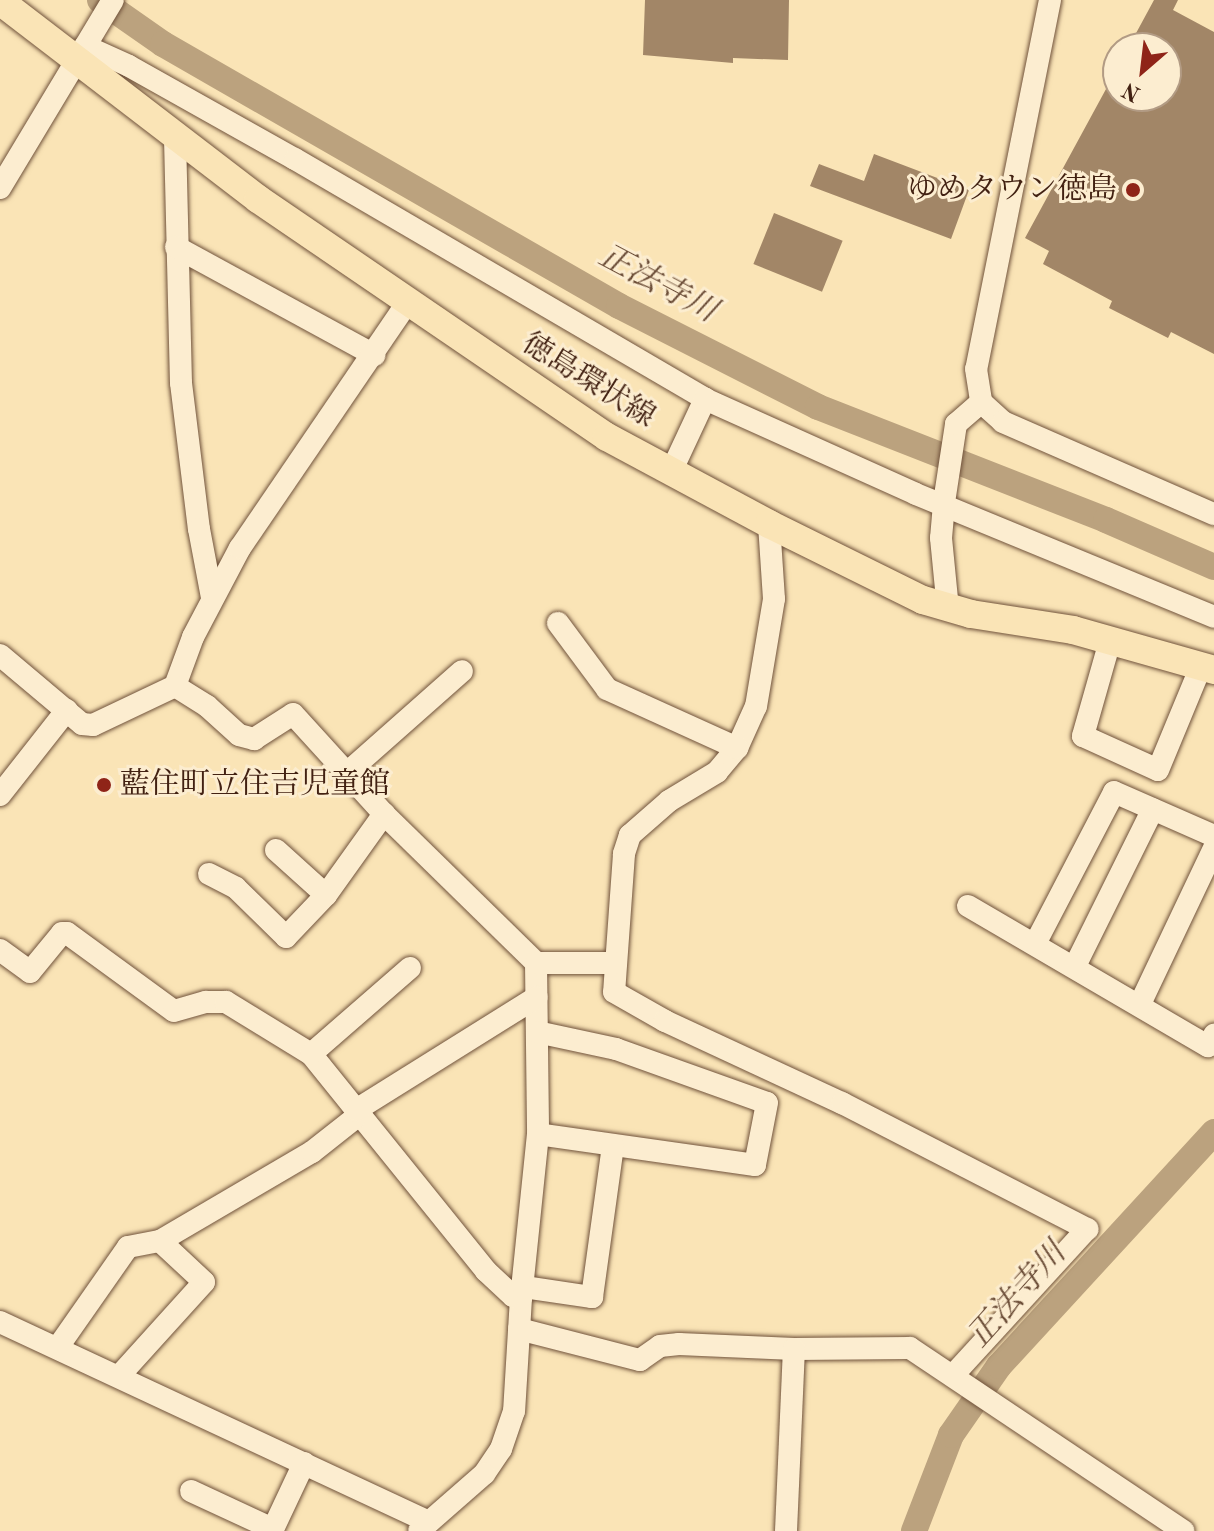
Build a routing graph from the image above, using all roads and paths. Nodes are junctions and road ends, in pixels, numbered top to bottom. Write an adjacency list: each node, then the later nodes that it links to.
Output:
1 (113, 0): 4 (street)
2 (1050, 0): 11 (street)
3 (0, 1): 4 (main road, 徳島環状線)
4 (84, 48): 5 (main road, 徳島環状線); 6 (street); 10 (street)
5 (175, 138): 7 (street); 8 (main road, 徳島環状線)
6 (0, 188)
7 (176, 247): 9 (street); 16 (street)
8 (407, 303): 9 (street); 12 (main road, 徳島環状線)
9 (374, 355): 16 (street)
10 (705, 399): 12 (street); 13 (street)
11 (981, 402): 13 (street); 14 (street)
12 (671, 472): 15 (main road, 徳島環状線)
13 (944, 500): 17 (street); 18 (street)
14 (1214, 514)
15 (769, 524): 17 (main road, 徳島環状線); 26 (street)
16 (212, 598): 24 (street)
17 (948, 609): 20 (main road, 徳島環状線)
18 (1214, 617)
19 (558, 623): 26 (street)
20 (1110, 641): 22 (main road, 徳島環状線); 22 (street)
21 (0, 655): 25 (street)
22 (1207, 668)
23 (462, 671): 27 (street)
24 (175, 686): 25 (street); 27 (street)
25 (67, 710): 28 (street)
26 (737, 748): 40 (street)
27 (348, 772): 30 (street)
28 (0, 795)
29 (1153, 809): 31 (street); 37 (street); 41 (street)
30 (384, 814): 35 (street); 39 (street)
31 (1214, 836)
32 (1214, 848): 44 (street)
33 (276, 850): 35 (street)
34 (209, 874): 35 (street)
35 (326, 895)
36 (968, 906): 37 (street)
37 (1035, 944): 41 (street)
38 (0, 950): 47 (street)
39 (536, 963): 40 (street); 43 (street)
40 (616, 963): 58 (street)
41 (1075, 966): 44 (street)
42 (410, 968): 47 (street)
43 (537, 997): 45 (street); 48 (street)
44 (1140, 1004): 46 (street)
45 (537, 1032): 49 (street); 50 (street)
46 (1214, 1035)
47 (311, 1054): 48 (street)
48 (356, 1110): 51 (street); 52 (street)
49 (538, 1134): 50 (street); 52 (street)
50 (613, 1145): 52 (street)
51 (160, 1241): 55 (street); 57 (street)
52 (523, 1292): 54 (street)
53 (0, 1322): 55 (street)
54 (519, 1329): 56 (street); 61 (street)
55 (58, 1347): 57 (street)
56 (794, 1349): 58 (street); 62 (street)
57 (120, 1375): 59 (street)
58 (955, 1377): 63 (street)
59 (304, 1463): 60 (street); 61 (street)
60 (191, 1491)
61 (423, 1527)
62 (786, 1531)
63 (1183, 1531)

